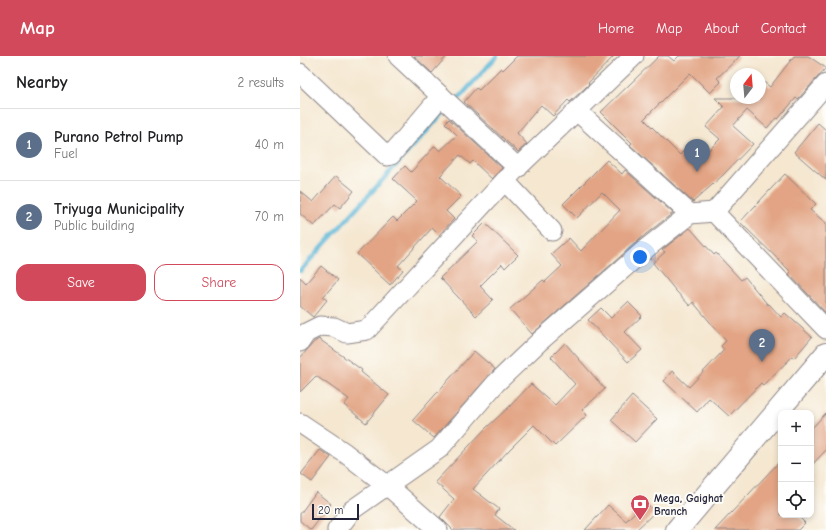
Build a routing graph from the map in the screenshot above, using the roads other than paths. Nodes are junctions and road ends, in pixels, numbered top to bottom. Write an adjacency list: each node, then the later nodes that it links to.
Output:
1 (398, 56): 5 (street)
2 (634, 56): 6 (street)
3 (300, 73): 5 (street)
4 (826, 84): 8 (street)
5 (441, 96): 7 (street)
6 (577, 111): 7 (street); 9 (street)
7 (511, 174): 10 (street); 12 (street)
8 (714, 212): 9 (street); 11 (street)
9 (690, 214): 15 (street)
10 (552, 231)
11 (826, 329)
12 (300, 342)
13 (826, 354): 18 (main road)
14 (300, 423): 15 (street)
15 (388, 486): 16 (street); 17 (street)
16 (337, 530)
17 (438, 530)
18 (677, 530)

